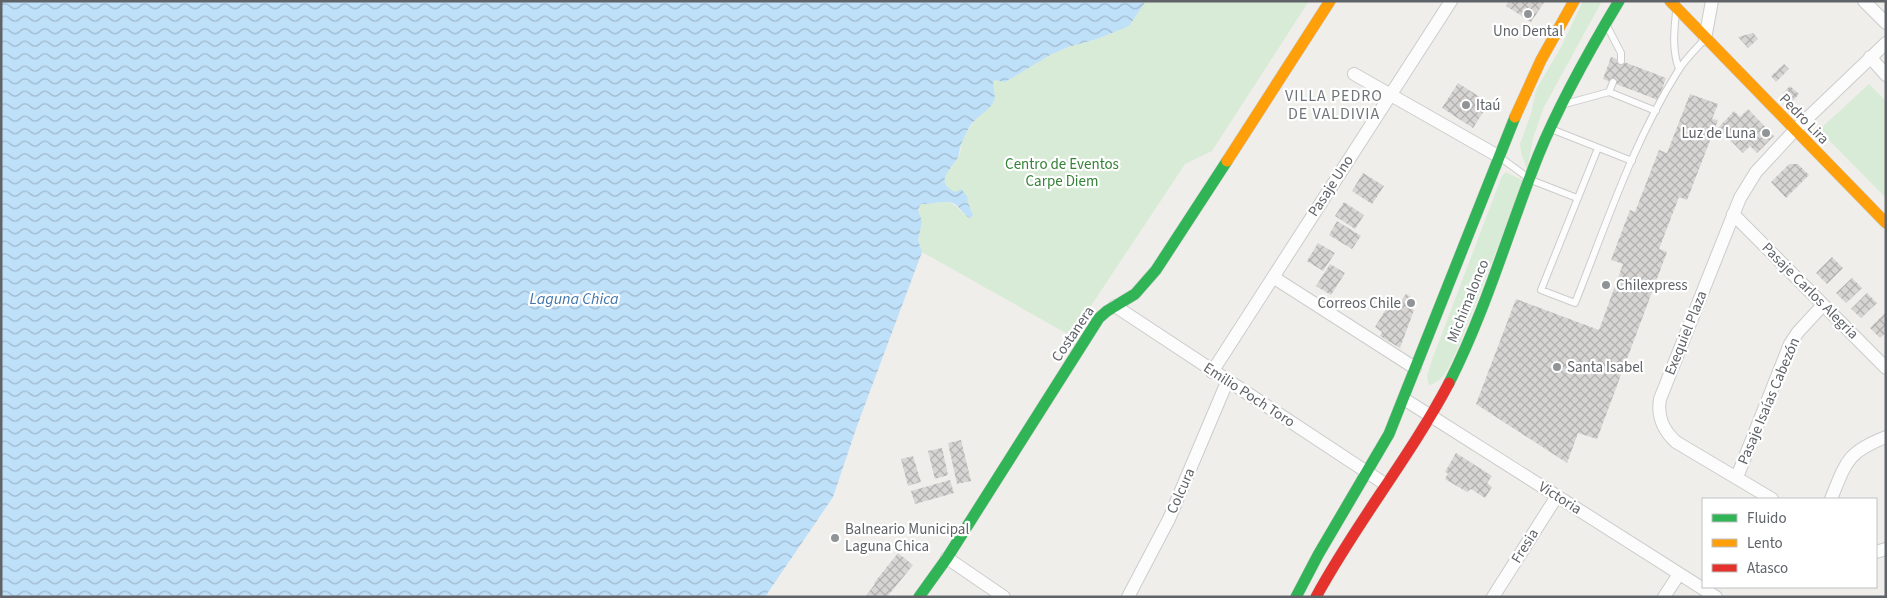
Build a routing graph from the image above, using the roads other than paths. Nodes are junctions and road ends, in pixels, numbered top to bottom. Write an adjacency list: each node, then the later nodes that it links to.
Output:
1 (1330, 1): 34 (main road, Costanera)
2 (1451, 1): 20 (street, Pasaje Uno)
3 (1574, 1): 26 (main road, Michimalonco)
4 (1619, 1): 9 (main road, Michimalonco)
5 (1712, 1): 11 (street)
6 (1864, 1): 10 (street)
7 (1690, 2): 11 (main road)
8 (1673, 5): 11 (main road, Pedro Lira); 15 (lane)
9 (1606, 23): 14 (lane); 21 (main road, Michimalonco)
10 (1886, 23)
11 (1703, 37): 15 (lane); 24 (main road, Pedro Lira)
12 (1886, 43): 13 (street, Exequiel Plaza)
13 (1870, 57): 17 (street); 24 (street, Exequiel Plaza)
14 (1621, 61)
15 (1679, 69): 22 (lane)
16 (1354, 74): 20 (street)
17 (1886, 75)
18 (1613, 82): 19 (lane)
19 (1609, 92): 21 (lane); 22 (lane)
20 (1390, 95): 26 (street); 32 (street, Pasaje Uno)
21 (1561, 105): 23 (main road, Michimalonco)
22 (1656, 111): 27 (lane)
23 (1550, 129): 25 (lane); 28 (main road, Michimalonco)
24 (1795, 130): 30 (street, Exequiel Plaza); 31 (main road, Pedro Lira)
25 (1598, 148): 27 (lane); 29 (lane)
26 (1498, 156): 28 (lane); 35 (main road, Michimalonco)
27 (1632, 161): 29 (lane)
28 (1530, 180): 29 (lane); 40 (main road, Michimalonco)
29 (1577, 198)
30 (1733, 214): 33 (street, Pasaje Carlos Alegria); 43 (street, Exequiel Plaza)
31 (1886, 223)
32 (1273, 276): 35 (street); 37 (street, Pasaje Uno)
33 (1823, 305): 36 (street, Pasaje Carlos Alegria); 43 (street, Pasaje Isaías Cabezón)
34 (1115, 306): 37 (street, Emilio Poch Toro); 48 (main road, Costanera)
35 (1416, 368): 39 (main road, Michimalonco)
36 (1886, 368)
37 (1212, 372): 38 (street, Emilio Poch Toro)
38 (1227, 382): 42 (street, Emilio Poch Toro); 54 (street, Colcura)
39 (1404, 399): 40 (street, Victoria); 42 (main road, Michimalonco)
40 (1429, 415): 44 (main road, Michimalonco); 45 (street, Victoria)
41 (1886, 437): 47 (street)
42 (1369, 473): 44 (street, Emilio Poch Toro); 50 (main road, Michimalonco)
43 (1737, 477): 46 (street, Exequiel Plaza)
44 (1385, 484): 51 (main road, Michimalonco)
45 (1557, 496): 49 (street, Victoria); 55 (street, Fresia)
46 (1770, 498)
47 (1831, 498)
48 (947, 558): 52 (main road, Costanera); 53 (street)
49 (1679, 574): 56 (street); 57 (street, Victoria)
50 (1299, 591): 51 (street)
51 (1318, 596)
52 (919, 597)
53 (1004, 597)
54 (1128, 597)
55 (1493, 597)
56 (1664, 597)
57 (1716, 597)

